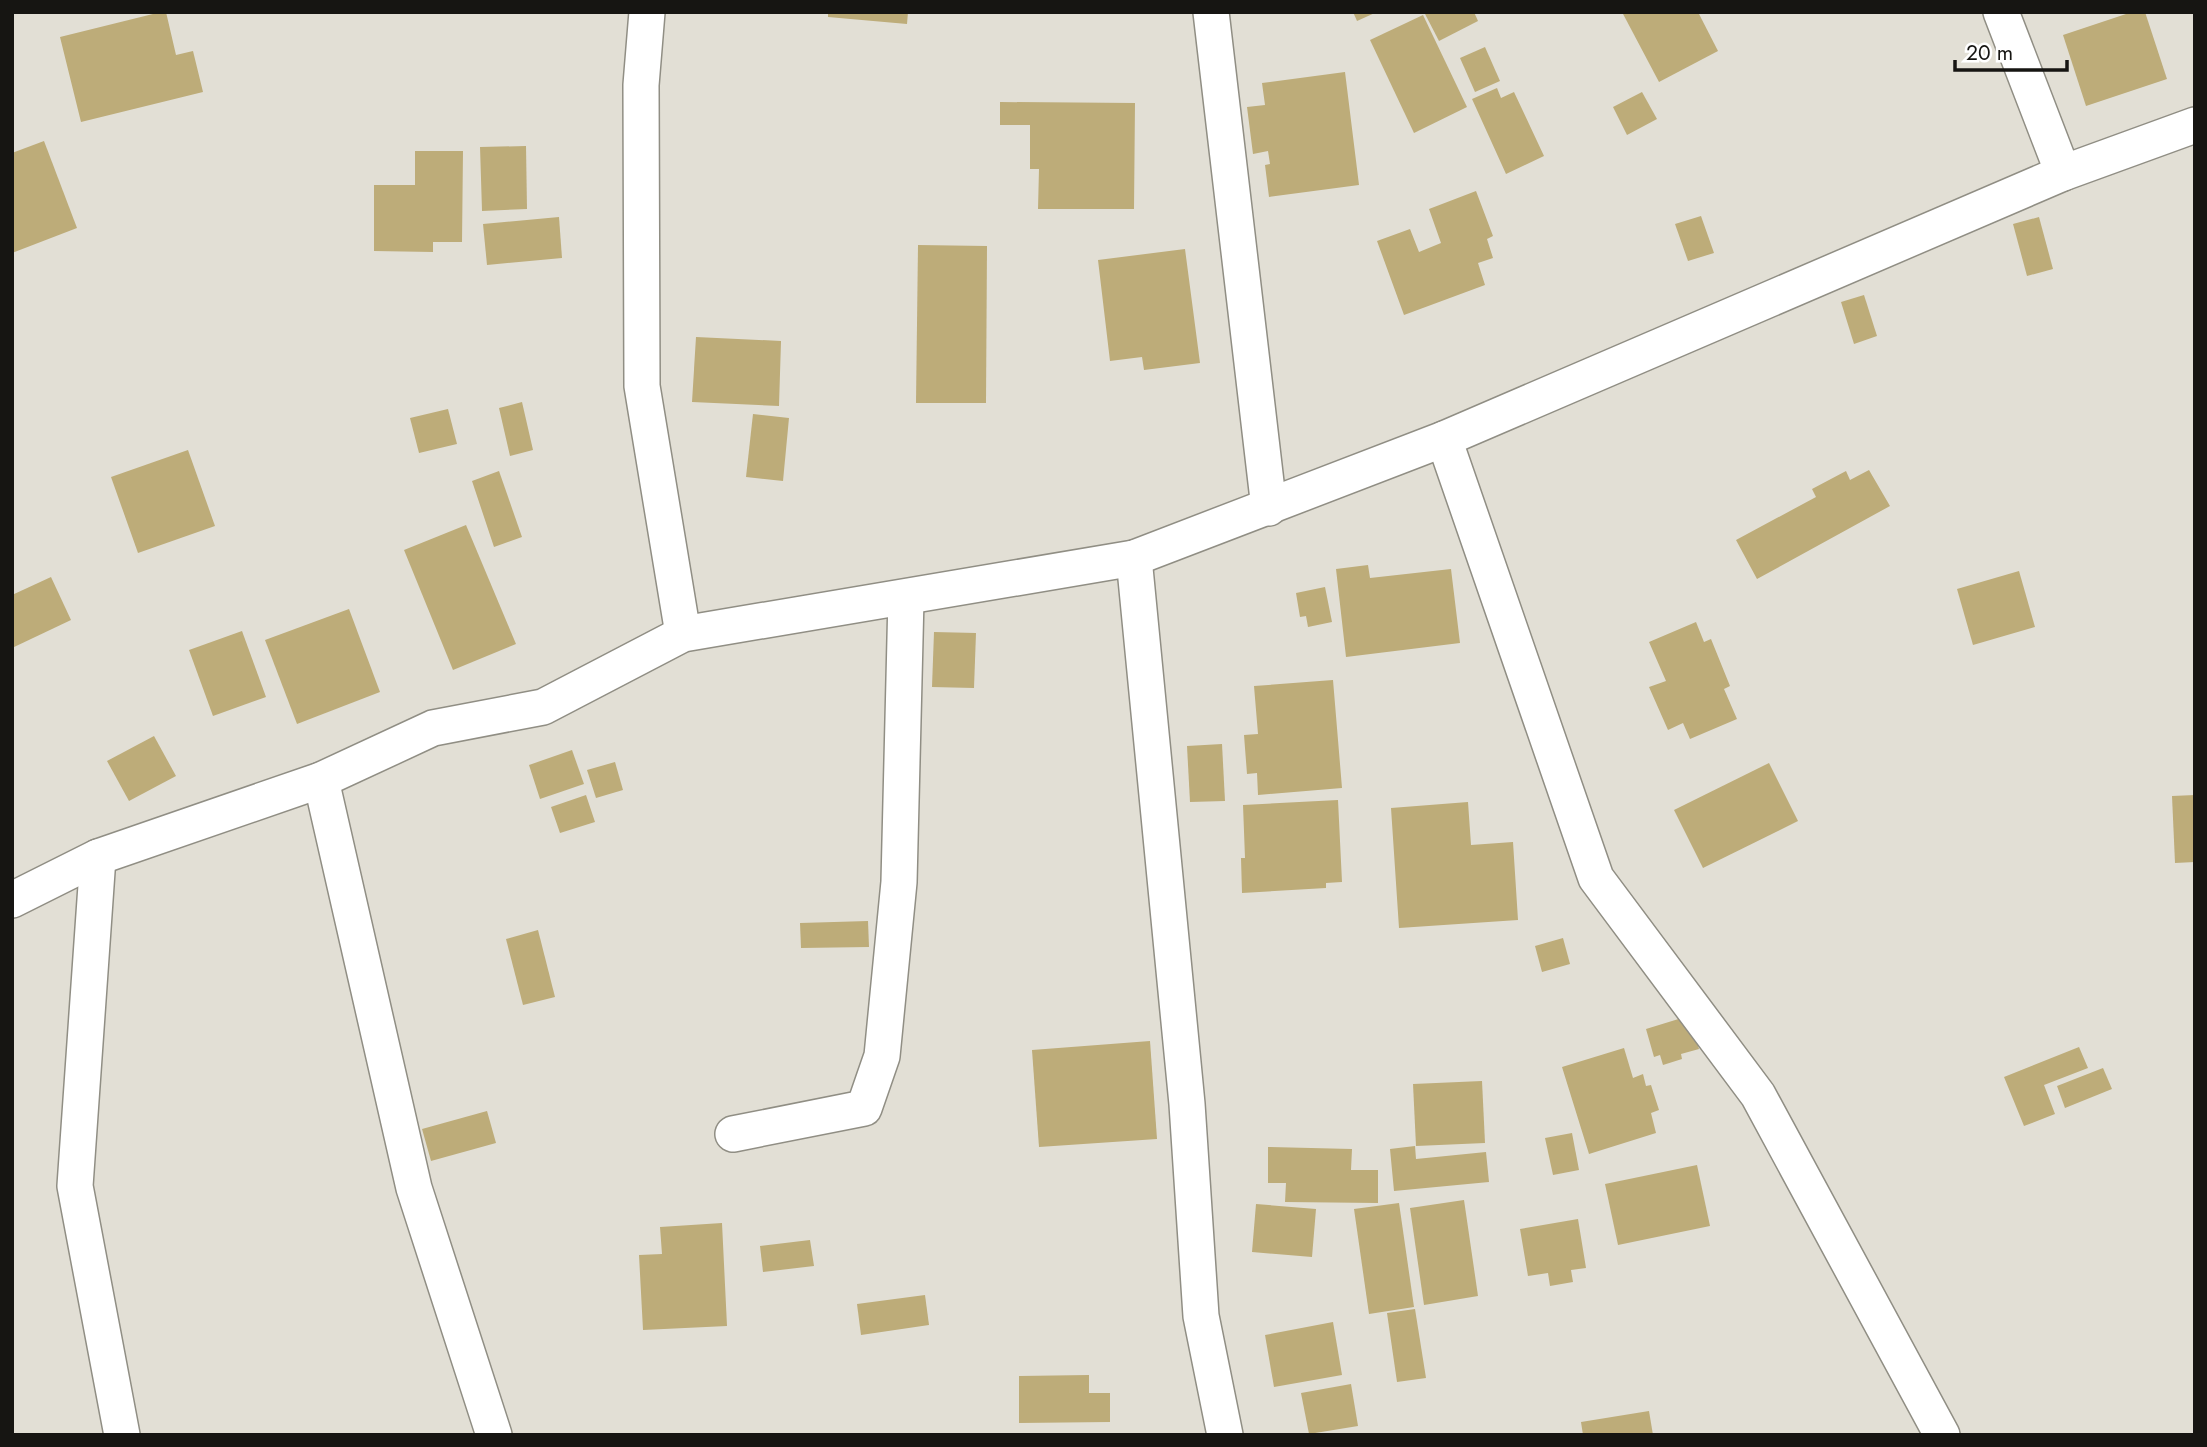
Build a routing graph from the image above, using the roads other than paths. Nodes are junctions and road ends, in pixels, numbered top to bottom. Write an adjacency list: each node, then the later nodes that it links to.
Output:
1 (647, 12): 10 (street)
2 (1211, 12): 7 (street)
3 (2001, 12): 5 (street)
4 (2195, 125): 5 (street)
5 (2063, 173): 6 (street)
6 (1444, 439): 7 (street); 18 (street)
7 (1269, 508): 8 (street)
8 (1134, 558): 9 (street); 17 (street)
9 (906, 598): 10 (street); 14 (street)
10 (683, 634): 11 (street)
11 (321, 780): 12 (street); 16 (street)
12 (98, 857): 13 (street); 15 (street)
13 (12, 900)
14 (733, 1134)
15 (122, 1435)
16 (494, 1435)
17 (1225, 1435)
18 (1942, 1435)

